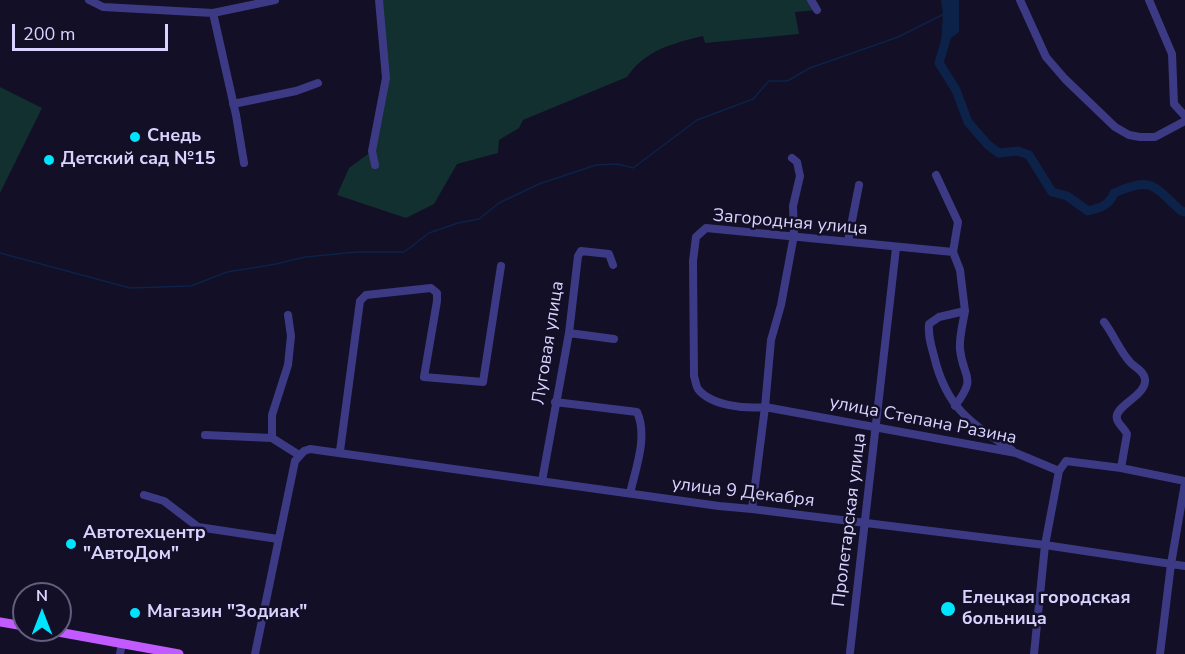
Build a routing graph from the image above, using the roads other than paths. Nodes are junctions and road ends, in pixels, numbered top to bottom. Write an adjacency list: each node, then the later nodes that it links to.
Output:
1 (89, 0): 8 (street)
2 (275, 0): 8 (street)
3 (379, 0): 15 (street)
4 (811, 0): 7 (street)
5 (1020, 0): 12 (street)
6 (1149, 0): 11 (street)
7 (817, 10)
8 (213, 13): 10 (street)
9 (318, 83): 10 (street)
10 (233, 104): 14 (street)
11 (1185, 116)
12 (1185, 121)
13 (792, 158): 18 (street)
14 (244, 163)
15 (375, 165)
16 (936, 175): 21 (street)
17 (859, 186): 19 (street)
18 (794, 235): 19 (street, Загородная улица); 30 (street, Загородная улица); 32 (street)
19 (848, 240): 20 (street, Загородная улица)
20 (896, 248): 21 (street, Загородная улица); 33 (street, Пролетарская улица)
21 (953, 252): 24 (street)
22 (613, 265): 27 (street, Луговая улица)
23 (501, 266): 36 (street)
24 (964, 311): 31 (street); 31 (street)
25 (288, 315): 35 (street)
26 (1104, 322): 39 (street)
27 (569, 333): 28 (street); 29 (street, Луговая улица)
28 (614, 339)
29 (555, 402): 41 (street, Луговая улица); 43 (street)
30 (718, 403): 32 (street, улица Степана Разина)
31 (955, 406): 37 (street)
32 (765, 407): 33 (street, улица Степана Разина); 45 (street)
33 (876, 426): 37 (street, улица Степана Разина); 46 (street, Пролетарская улица)
34 (205, 435): 35 (street)
35 (272, 438): 38 (street)
36 (340, 452): 38 (street, улица 9 Декабря); 41 (street, улица 9 Декабря)
37 (1016, 453): 40 (street, улица Степана Разина)
38 (299, 455): 47 (street)
39 (1121, 468): 40 (street); 42 (street)
40 (1059, 471): 48 (street)
41 (542, 481): 43 (street, улица 9 Декабря)
42 (1185, 482): 49 (street)
43 (630, 493): 45 (street, улица 9 Декабря)
44 (144, 495): 47 (street)
45 (752, 508): 46 (street, улица 9 Декабря)
46 (864, 522): 48 (street, улица 9 Декабря); 53 (street, Пролетарская улица)
47 (278, 539): 56 (street)
48 (1046, 545): 49 (street, улица 9 Декабря); 57 (street)
49 (1171, 564): 50 (street, улица 9 Декабря); 58 (street)
50 (1185, 566)
51 (72, 634): 52 (main road)
52 (122, 643): 54 (street); 55 (main road)
53 (850, 652)
54 (120, 654)
55 (179, 654)
56 (255, 654)
57 (1034, 654)
58 (1160, 654)

